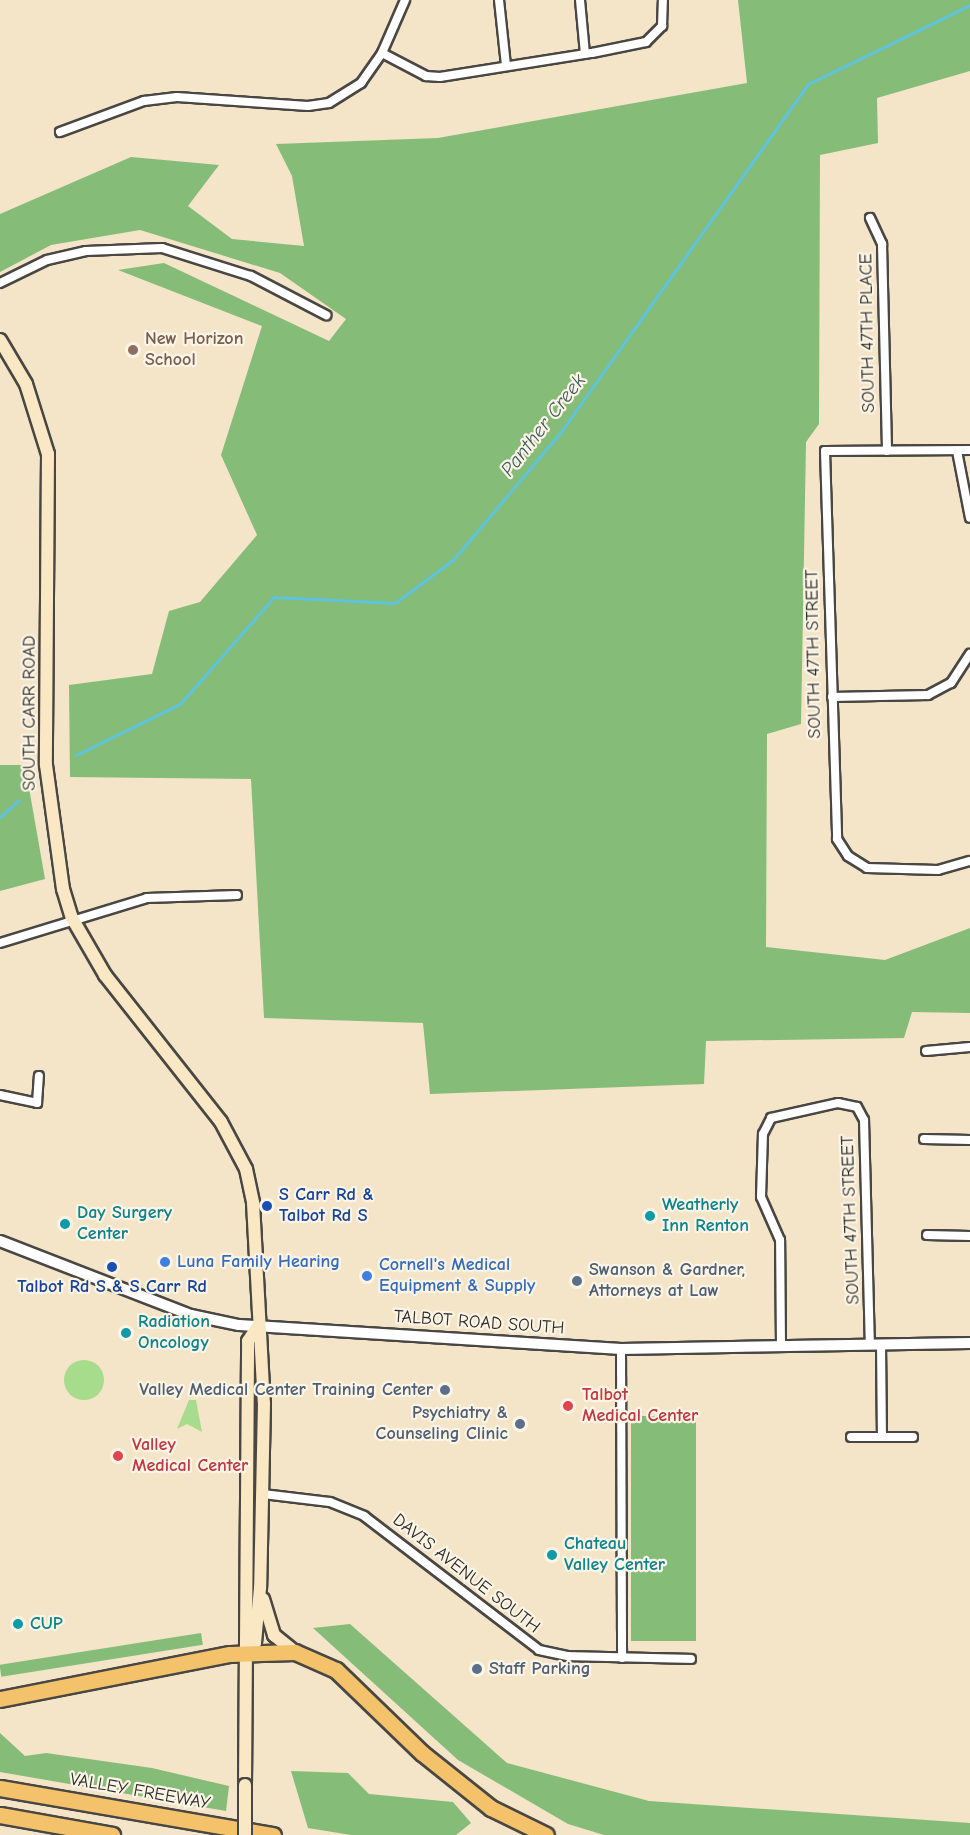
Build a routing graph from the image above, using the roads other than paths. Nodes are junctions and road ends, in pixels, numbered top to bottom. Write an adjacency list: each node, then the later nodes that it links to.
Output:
1 (405, 0): 5 (street)
2 (499, 0): 7 (street)
3 (580, 0): 6 (street)
4 (663, 0): 6 (street)
5 (382, 53): 7 (street); 8 (street)
6 (585, 54): 7 (street)
7 (506, 66)
8 (60, 132)
9 (870, 219): 14 (street, SOUTH 47TH PLACE)
10 (0, 283): 11 (street)
11 (326, 315)
12 (0, 340): 21 (main road, SOUTH CARR ROAD)
13 (970, 450): 15 (street)
14 (887, 451): 15 (street); 18 (street, SOUTH 47TH STREET)
15 (957, 451): 16 (street)
16 (970, 518)
17 (970, 654): 18 (street)
18 (832, 697): 19 (street, SOUTH 47TH STREET)
19 (970, 861)
20 (237, 895): 21 (street)
21 (72, 918): 22 (street); 32 (main road, SOUTH CARR ROAD)
22 (0, 943)
23 (970, 1047): 24 (street)
24 (926, 1051)
25 (39, 1076): 26 (street)
26 (0, 1095)
27 (924, 1139): 28 (street)
28 (970, 1140)
29 (927, 1235): 30 (street)
30 (970, 1236)
31 (0, 1241): 32 (street, TALBOT ROAD SOUTH)
32 (258, 1326): 36 (street, TALBOT ROAD SOUTH); 40 (main road); 42 (main road)
33 (970, 1343): 34 (street, TALBOT ROAD SOUTH)
34 (875, 1344): 35 (street, TALBOT ROAD SOUTH); 35 (street, SOUTH 47TH STREET); 38 (street, SOUTH 47TH STREET)
35 (781, 1345): 36 (street, TALBOT ROAD SOUTH)
36 (621, 1349): 44 (street)
37 (851, 1437): 38 (street)
38 (882, 1437): 39 (street)
39 (913, 1437)
40 (262, 1494): 41 (main road); 44 (street, DAVIS AVENUE SOUTH)
41 (260, 1588): 42 (main road); 43 (main road)
42 (249, 1652): 43 (highway); 46 (highway); 52 (main road, bridge)
43 (295, 1652): 54 (highway)
44 (622, 1658): 45 (street, DAVIS AVENUE SOUTH)
45 (691, 1659)
46 (0, 1699)
47 (0, 1788): 53 (highway, VALLEY FREEWAY)
48 (0, 1796): 51 (highway)
49 (0, 1815): 50 (highway)
50 (112, 1835)
51 (226, 1835)
52 (245, 1835)
53 (273, 1835)
54 (546, 1835)

